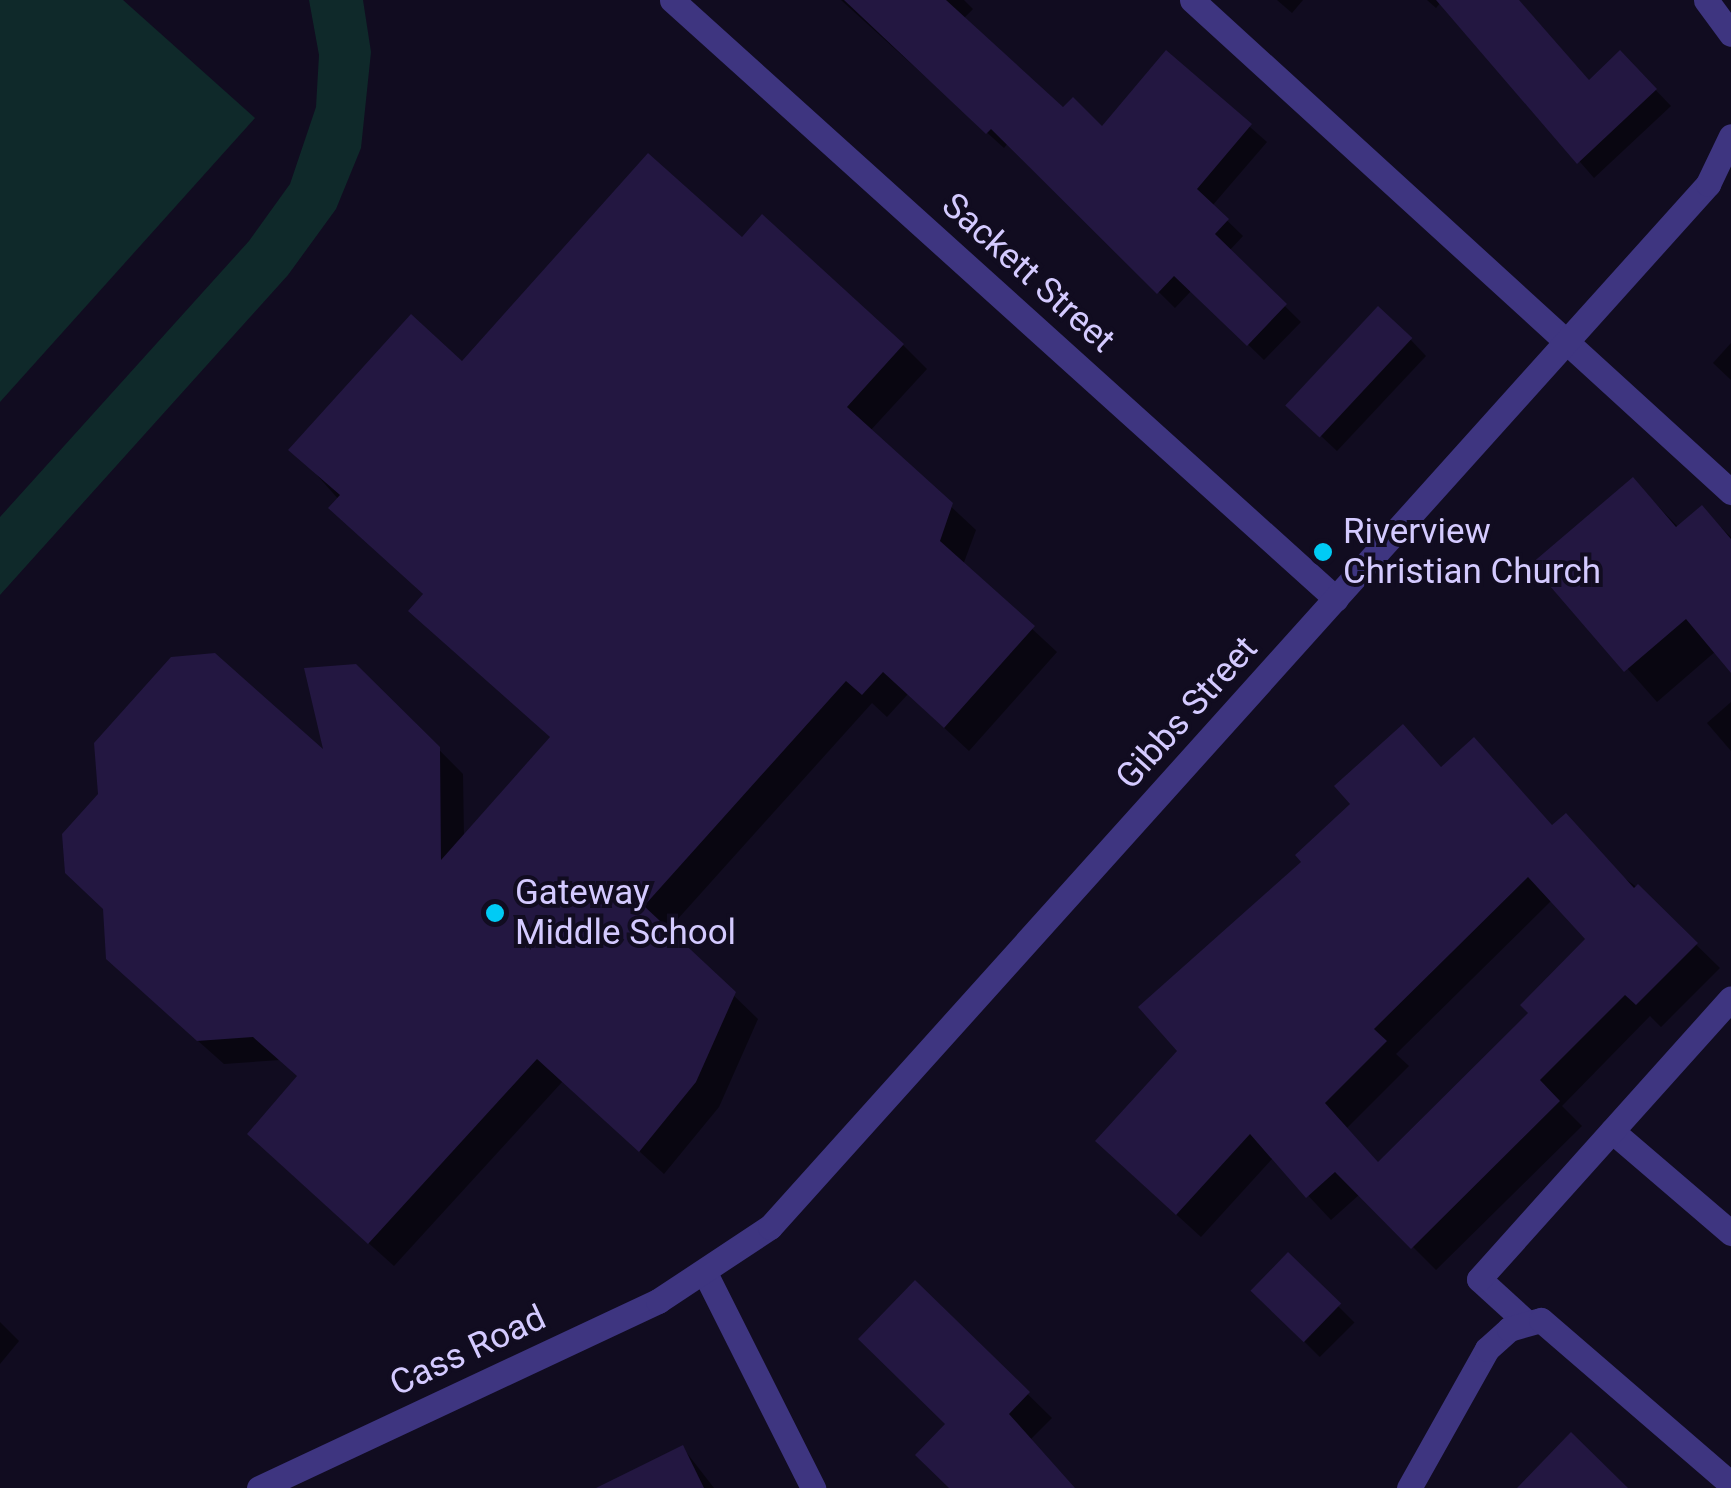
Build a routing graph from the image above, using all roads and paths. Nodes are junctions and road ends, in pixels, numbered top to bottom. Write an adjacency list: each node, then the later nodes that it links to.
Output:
1 (672, 0): 11 (street, Sackett Street)
2 (1192, 0): 9 (street)
3 (1706, 0): 6 (street)
4 (1716, 0): 5 (street)
5 (1731, 7)
6 (1731, 34)
7 (1731, 136): 8 (street, Gibbs Street)
8 (1720, 178): 9 (street, Gibbs Street)
9 (1564, 340): 10 (street); 11 (street, Gibbs Street)
10 (1731, 492)
11 (1336, 600): 15 (street, Gibbs Street)
12 (1731, 998): 13 (street)
13 (1612, 1131): 14 (street); 16 (street)
14 (1731, 1233)
15 (705, 1274): 18 (street, Cass Road); 19 (street)
16 (1525, 1321): 17 (street); 20 (street)
17 (1731, 1484)
18 (259, 1488)
19 (813, 1488)
20 (1409, 1488)

